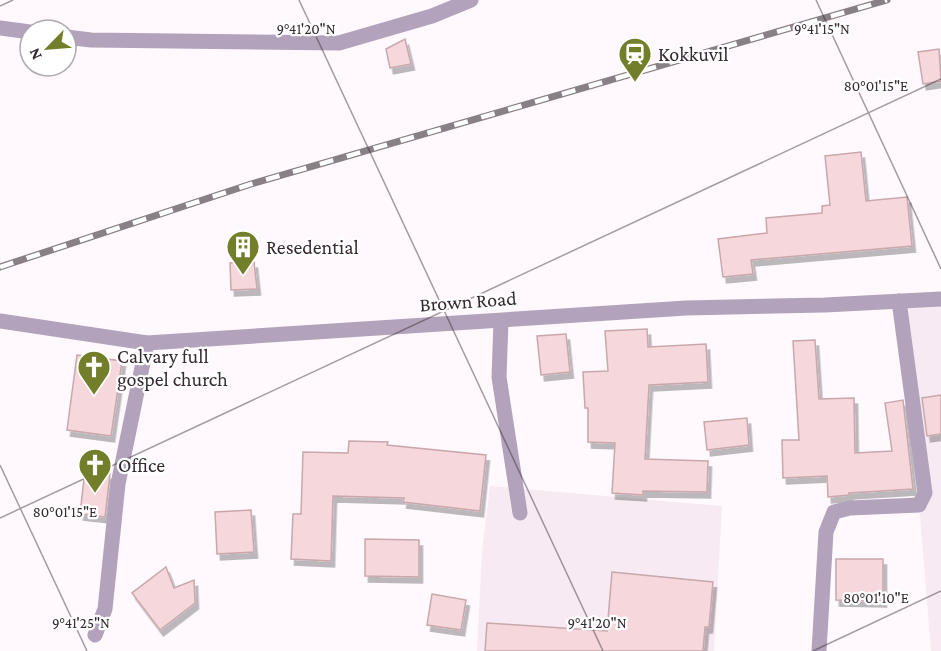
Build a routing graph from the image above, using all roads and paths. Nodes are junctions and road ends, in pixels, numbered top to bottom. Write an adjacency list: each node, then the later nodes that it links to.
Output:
1 (471, 0): 4 (street)
2 (0, 28): 3 (street)
3 (18, 30)
4 (78, 38)
5 (941, 299): 6 (street, Brown Road)
6 (899, 301): 8 (street, Brown Road); 12 (street)
7 (0, 321): 9 (street, Brown Road)
8 (501, 321): 9 (street, Brown Road); 10 (street)
9 (147, 343): 11 (street)
10 (520, 513)
11 (95, 635)
12 (819, 651)

